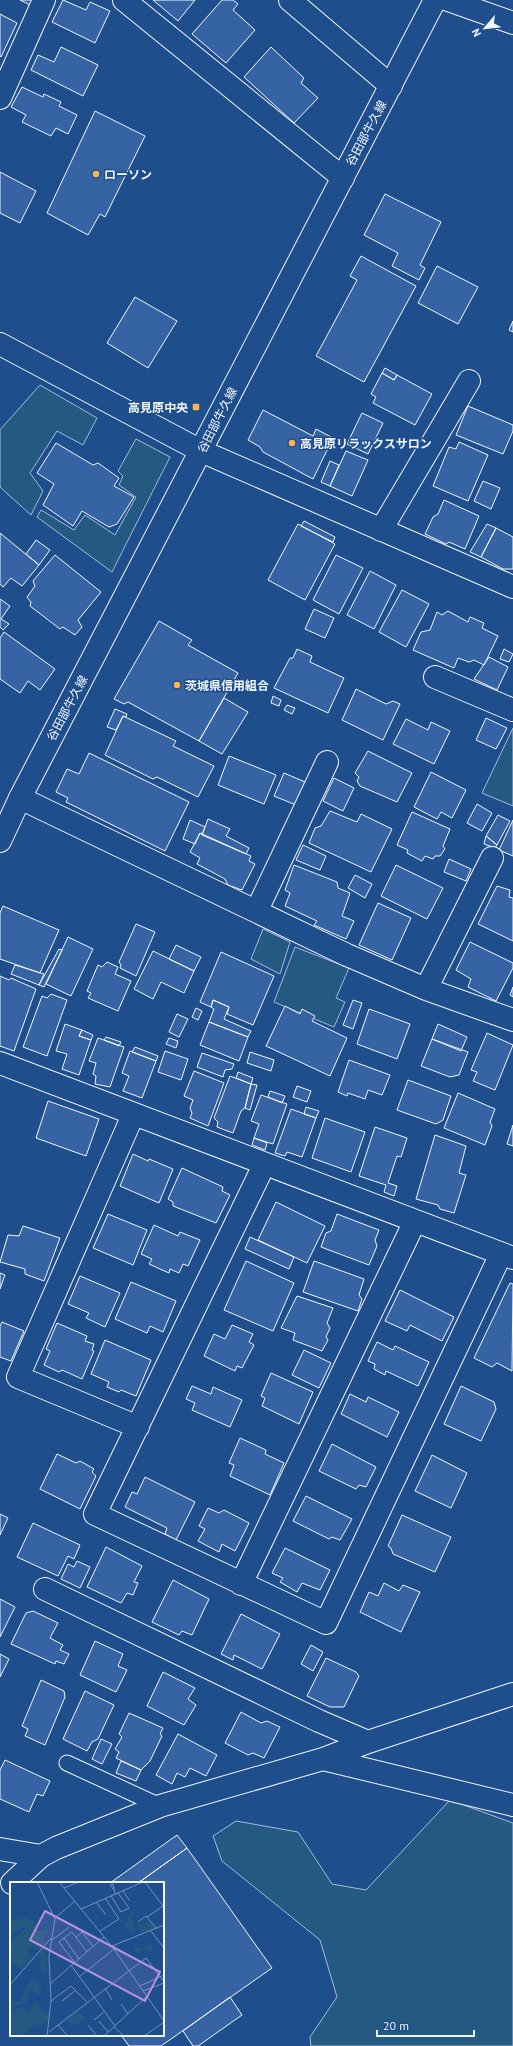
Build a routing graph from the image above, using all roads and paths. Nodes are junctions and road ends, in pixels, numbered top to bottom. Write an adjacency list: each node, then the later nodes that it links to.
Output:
1 (44, 0): 8 (street)
2 (124, 0): 9 (street)
3 (290, 0): 7 (street)
4 (435, 0): 7 (street, 谷田部牛久線)
5 (448, 0): 6 (street)
6 (513, 23)
7 (391, 86): 9 (street, 谷田部牛久線)
8 (0, 98)
9 (343, 178): 12 (street, 谷田部牛久線)
10 (0, 344): 12 (street)
11 (469, 381): 13 (street)
12 (202, 451): 13 (street); 18 (street, 谷田部牛久線)
13 (381, 530): 14 (street)
14 (513, 588)
15 (435, 677): 16 (street)
16 (511, 704)
17 (327, 762): 21 (street)
18 (20, 798): 19 (street, 谷田部牛久線); 21 (street)
19 (0, 841)
20 (492, 858): 22 (street)
21 (257, 910): 22 (street)
22 (426, 989): 23 (street)
23 (513, 1020)
24 (0, 1063): 25 (street)
25 (133, 1115): 26 (street); 29 (street)
26 (264, 1165): 27 (street); 29 (street)
27 (415, 1222): 28 (street); 30 (street)
28 (507, 1256): 30 (street)
29 (138, 1427): 30 (street)
30 (241, 1584)
31 (45, 1589): 33 (street)
32 (513, 1694): 33 (street)
33 (368, 1742): 34 (street)
34 (323, 1759): 36 (street); 37 (street)
35 (67, 1764): 37 (lane)
36 (513, 1805)
37 (160, 1806): 39 (street)
38 (0, 1849): 39 (street)
39 (41, 1856): 40 (street)
40 (14, 1882)
41 (10, 1886): 42 (street)
42 (0, 1894)

